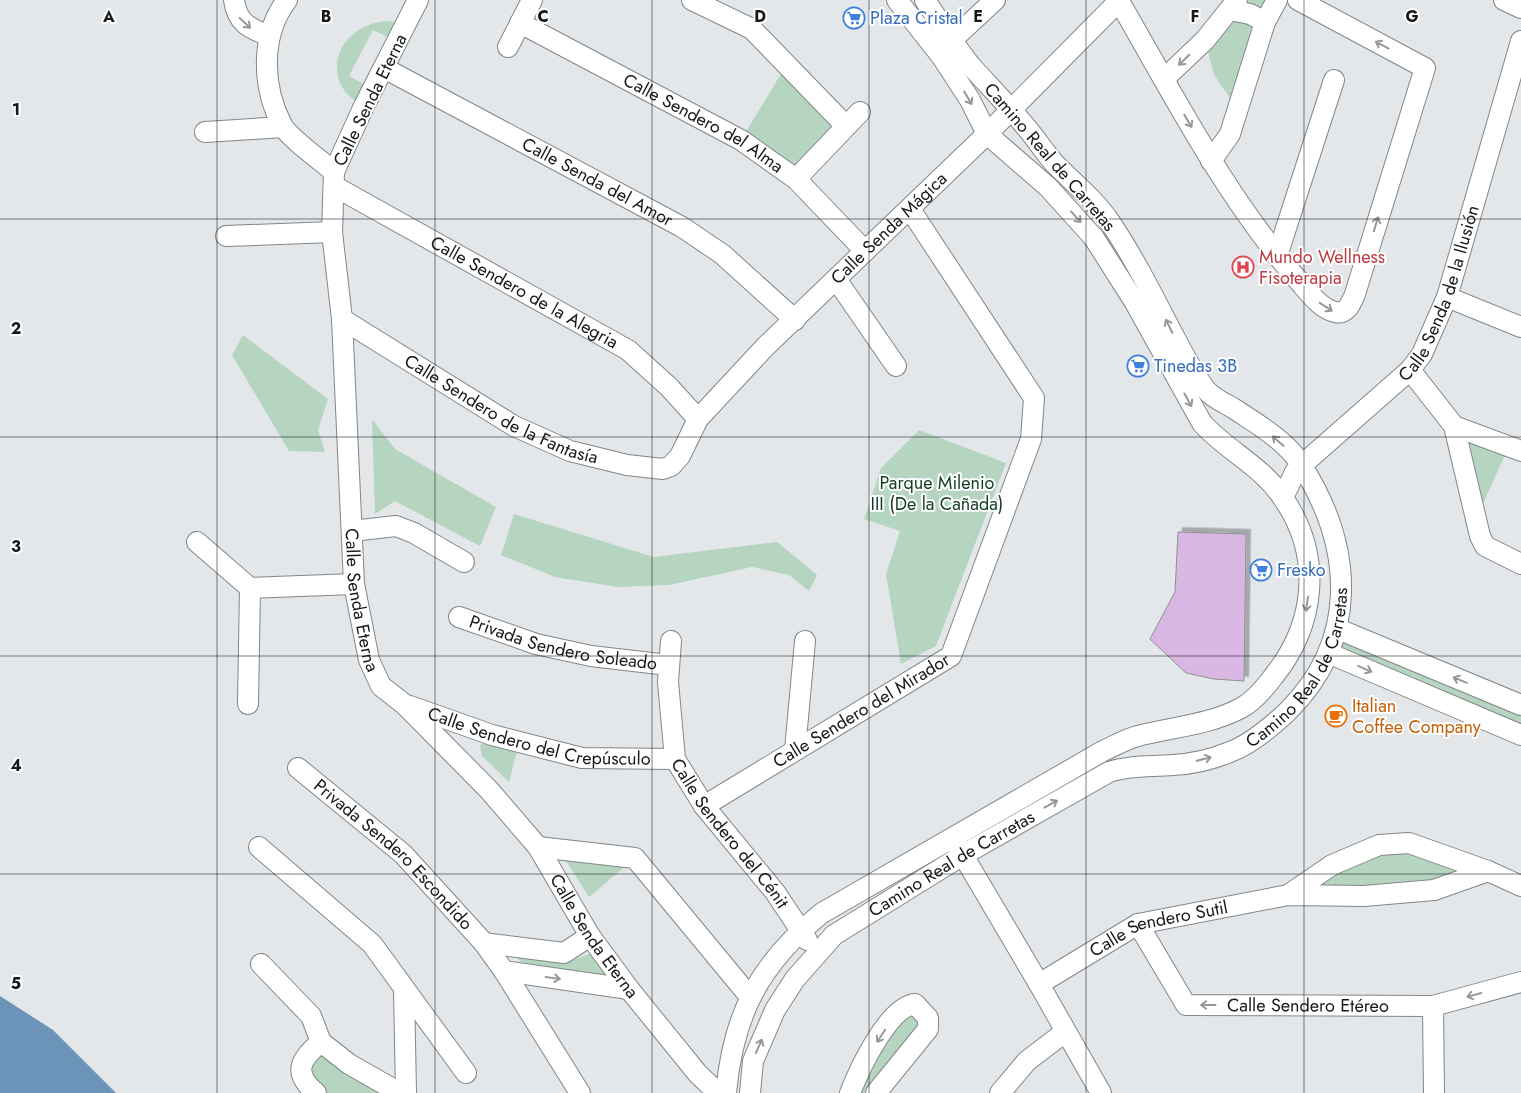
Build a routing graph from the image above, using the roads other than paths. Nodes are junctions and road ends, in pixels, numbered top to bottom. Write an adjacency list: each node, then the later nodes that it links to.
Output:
1 (234, 0): 17 (street, one-way to 17)
2 (286, 0): 17 (street)
3 (418, 0): 21 (street, Calle Senda Eterna)
4 (532, 0): 16 (street)
5 (692, 0): 27 (street)
6 (897, 0): 30 (street, Camino Real de Carretas, one-way to 30)
7 (925, 0): 18 (street, Camino Real de Carretas)
8 (995, 0): 18 (street)
9 (1277, 0): 15 (street)
10 (1298, 0): 38 (street, one-way to 10)
11 (1504, 0): 14 (street)
12 (1119, 1): 22 (street); 25 (street, Calle Senda Mágica)
13 (1234, 5): 15 (street); 22 (street, one-way to 22)
14 (1521, 8)
15 (1265, 22): 31 (street)
16 (520, 23): 20 (street); 33 (street, Calle Sendero del Alma)
17 (269, 36): 28 (street)
18 (952, 40): 25 (street, Camino Real de Carretas)
19 (1521, 41): 24 (street, Calle Senda de la Ilusión)
20 (508, 47)
21 (384, 68): 32 (street, Calle Senda Eterna); 42 (street, Calle Senda del Amor)
22 (1164, 79): 31 (street, one-way to 31)
23 (1334, 80): 38 (street)
24 (1512, 103): 40 (street, Calle Senda de la Ilusión)
25 (1011, 109): 30 (street, Calle Senda Mágica); 49 (street, Camino Real de Carretas, one-way to 25)
26 (860, 112): 27 (street)
27 (846, 126): 33 (street)
28 (283, 127): 29 (street); 32 (street, Calle Sendero de la Alegria)
29 (205, 132)
30 (987, 134): 34 (street, Calle Senda Mágica); 51 (street, Camino Real de Carretas, one-way to 51)
31 (1211, 161): 38 (street)
32 (334, 179): 35 (street, Calle Senda Eterna); 46 (street, Calle Sendero de la Alegria)
33 (796, 179): 37 (street, Calle Sendero del Alma)
34 (910, 209): 37 (street, Calle Senda Mágica); 77 (street, Calle Sendero del Mirador)
35 (332, 232): 36 (street); 41 (street, Calle Senda Eterna)
36 (226, 236)
37 (866, 251): 39 (street, Calle Senda Mágica)
38 (1277, 256)
39 (836, 279): 42 (street, Calle Senda Mágica); 44 (street)
40 (1447, 297): 43 (street); 45 (street, Calle Senda de la Ilusión)
41 (342, 319): 50 (street, Calle Sendero de la Fantasía); 54 (street, Calle Senda Eterna)
42 (795, 320): 46 (street, Calle Senda Mágica)
43 (1521, 327)
44 (896, 366)
45 (1410, 370): 47 (street); 49 (street, Calle Senda de la Ilusión)
46 (698, 419): 50 (street, Calle Senda Mágica)
47 (1454, 426): 48 (street); 57 (street)
48 (1521, 451)
49 (1302, 465): 51 (street, Calle Senda de la Ilusión); 52 (street, Camino Real de Carretas)
50 (671, 466)
51 (1283, 498): 53 (street, Camino Real de Carretas)
52 (1325, 513): 53 (street); 58 (street, Camino Real de Carretas)
53 (1295, 520): 59 (street, Camino Real de Carretas)
54 (352, 531): 56 (street); 60 (street, Calle Senda Eterna)
55 (197, 542): 61 (street)
56 (464, 562)
57 (1521, 564)
58 (1340, 570): 59 (street); 63 (street, Camino Real de Carretas)
59 (1310, 576): 68 (street, Camino Real de Carretas, one-way to 68)
60 (354, 584): 61 (street); 71 (street, Calle Senda Eterna)
61 (250, 588): 70 (street)
62 (459, 617): 67 (street, Privada Sendero Soleado)
63 (1338, 629): 66 (street, Camino Real de Carretas); 69 (street, one-way to 63)
64 (671, 641): 67 (street, Calle Sendero del Cénit)
65 (805, 641): 77 (street)
66 (1328, 653): 72 (street, Camino Real de Carretas); 74 (street, one-way to 74)
67 (668, 664): 78 (street, Calle Sendero del Cénit)
68 (1260, 694): 72 (street); 73 (street, Camino Real de Carretas)
69 (1517, 703): 74 (street)
70 (248, 704)
71 (404, 704): 78 (street, Calle Sendero del Crepúsculo); 82 (street, Calle Senda Eterna)
72 (1282, 716): 76 (street, Camino Real de Carretas)
73 (1219, 717): 76 (street); 81 (street, Camino Real de Carretas)
74 (1501, 727): 75 (street)
75 (1521, 735)
76 (1243, 745): 84 (street, Camino Real de Carretas, one-way to 76)
77 (795, 750): 80 (street, Calle Sendero del Mirador)
78 (675, 759): 80 (street, Calle Sendero del Cénit)
79 (298, 768): 93 (street, Privada Sendero Escondido)
80 (704, 806): 90 (street, Calle Sendero del Cénit)
81 (952, 837): 84 (street); 88 (street, Camino Real de Carretas)
82 (538, 846): 92 (street, Calle Senda Eterna); 103 (street)
83 (258, 847): 101 (street)
84 (963, 854): 91 (street, Camino Real de Carretas); 100 (street)
85 (1488, 871): 86 (street, Calle Sendero Sutil); 87 (street, Calle Sendero Sutil); 87 (street, Calle Sendero Sutil)
86 (1521, 886)
87 (1288, 895): 89 (street, Calle Sendero Sutil)
88 (822, 913): 90 (street, Camino Real de Carretas); 91 (street)
89 (1138, 924): 100 (street, Calle Sendero Sutil); 104 (street, Calle Sendero Etéreo, one-way to 89)
90 (799, 931): 94 (street, Calle Sendero del Cénit); 95 (street, Camino Real de Carretas)
91 (834, 935): 94 (street, Camino Real de Carretas)
92 (590, 936): 93 (street, Privada Sendero Escondido); 102 (street, Calle Senda Eterna)
93 (484, 943): 98 (street, Privada Sendero Escondido)
94 (818, 954): 97 (street, Camino Real de Carretas)
95 (777, 955): 97 (street); 103 (street, Camino Real de Carretas)
96 (261, 964): 106 (street)
97 (804, 970): 114 (street, Camino Real de Carretas, one-way to 97)
98 (504, 971): 102 (street, one-way to 102); 111 (street, Privada Sendero Escondido)
99 (1521, 982): 104 (street, Calle Sendero Etéreo, one-way to 104)
100 (1039, 984): 105 (street)
101 (404, 989): 107 (street); 110 (street)
102 (629, 989): 112 (street, Calle Senda Eterna)
103 (750, 997): 113 (street, Camino Real de Carretas)
104 (1433, 1006): 119 (street)
105 (1065, 1032): 117 (street); 118 (street)
106 (322, 1042): 108 (street); 109 (street)
107 (466, 1073)
108 (316, 1093)
109 (400, 1093)
110 (406, 1093)
111 (580, 1093)
112 (718, 1093)
113 (726, 1093)
114 (750, 1093)
115 (850, 1093): 116 (street, one-way to 115)
116 (876, 1093)
117 (1000, 1093)
118 (1100, 1093)
119 (1434, 1093)

